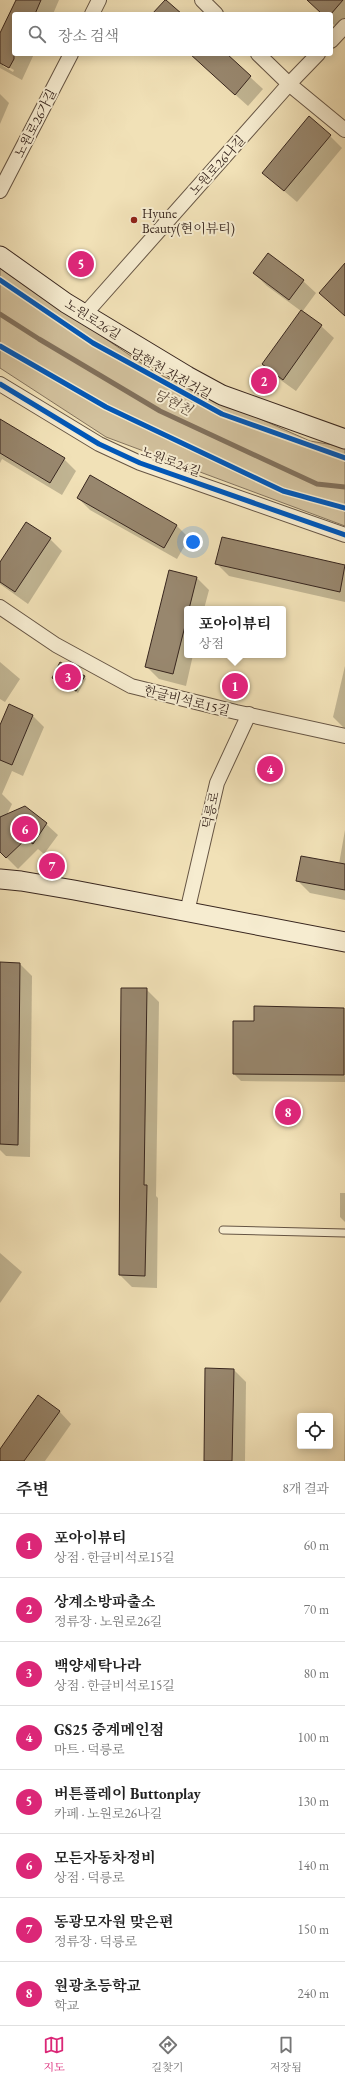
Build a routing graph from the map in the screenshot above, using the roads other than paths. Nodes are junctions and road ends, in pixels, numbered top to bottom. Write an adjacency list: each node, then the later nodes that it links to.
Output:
1 (99, 0): 3 (street)
2 (202, 0): 4 (street)
3 (93, 12)
4 (214, 12)
5 (345, 26): 6 (street)
6 (333, 39)
7 (70, 56): 12 (street, 노원로26가길)
8 (260, 56): 10 (street)
9 (316, 56): 10 (street, 노원로26나길)
10 (289, 84): 11 (street); 14 (street, 노원로26나길)
11 (345, 130)
12 (0, 191)
13 (1, 260): 14 (main road, 노원로26길)
14 (85, 314): 16 (main road, 노원로26길)
15 (0, 384): 17 (street, 노원로24길)
16 (345, 439)
17 (345, 535)
18 (0, 607): 19 (street, 한글비석로15길)
19 (249, 714): 20 (street, 한글비석로15길); 22 (street, 덕릉로)
20 (345, 736)
21 (0, 879): 22 (main road)
22 (187, 912): 23 (main road)
23 (345, 942)
24 (223, 1230): 25 (lane)
25 (345, 1233)

